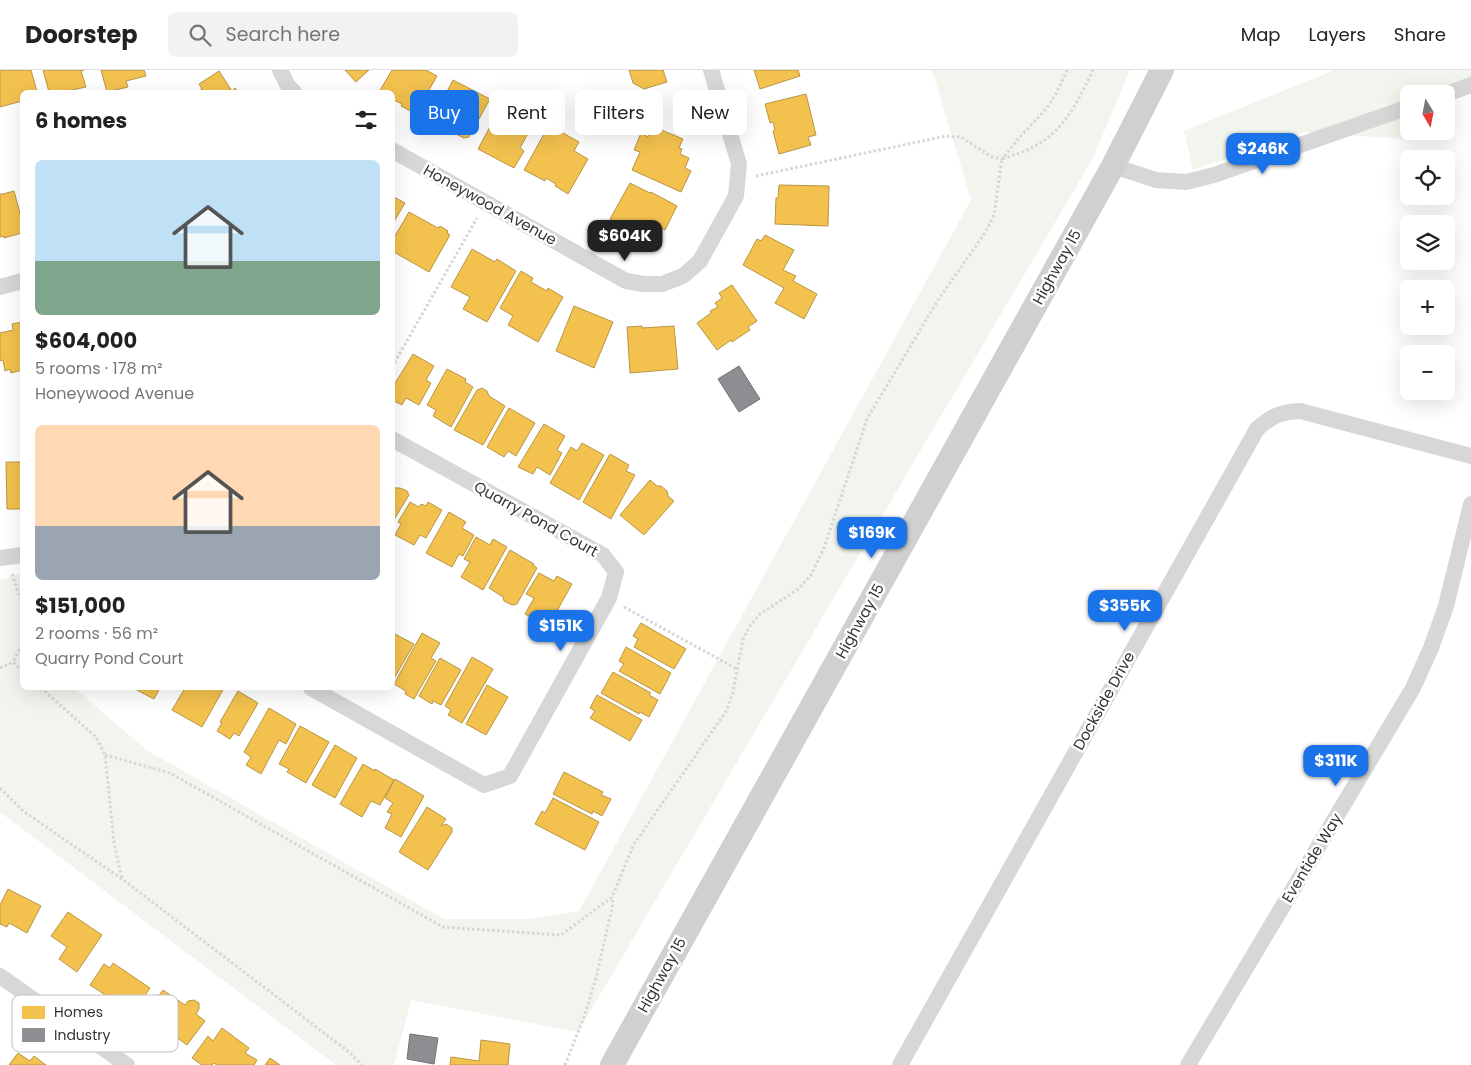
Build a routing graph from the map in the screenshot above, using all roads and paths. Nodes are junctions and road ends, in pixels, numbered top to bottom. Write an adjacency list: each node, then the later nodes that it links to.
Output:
1 (280, 70): 7 (street)
2 (711, 70): 13 (street, Honeywood Avenue)
3 (1067, 70): 11 (path)
4 (1093, 70): 11 (path)
5 (1162, 70): 12 (main road, Highway 15)
6 (1471, 85): 8 (street)
7 (292, 90)
8 (1455, 91)
9 (1400, 110): 12 (street)
10 (395, 152): 14 (street, Honeywood Avenue)
11 (1002, 159): 13 (path); 29 (path)
12 (1113, 166): 42 (main road, Highway 15)
13 (738, 179): 14 (street, Honeywood Avenue)
14 (486, 202): 17 (path)
15 (20, 282): 16 (street)
16 (0, 287)
17 (395, 362)
18 (395, 441): 24 (street, Quarry Pond Court)
19 (1471, 456): 43 (street, Dockside Drive)
20 (1471, 504): 44 (street, Eventide Way)
21 (20, 554): 22 (street)
22 (3, 557): 23 (path)
23 (20, 598)
24 (609, 598): 29 (path); 31 (street, Quarry Pond Court)
25 (20, 649): 26 (path)
26 (13, 662): 27 (path); 28 (path)
27 (0, 668)
28 (20, 669)
29 (737, 669): 35 (path)
30 (43, 690): 32 (path)
31 (315, 690)
32 (105, 755): 34 (path); 35 (path)
33 (0, 788): 34 (path)
34 (122, 879): 40 (path)
35 (612, 897): 41 (path)
36 (0, 976): 37 (street)
37 (27, 995)
38 (108, 1052): 39 (street)
39 (127, 1065)
40 (362, 1065)
41 (565, 1065)
42 (612, 1065)
43 (900, 1065)
44 (1188, 1065)

